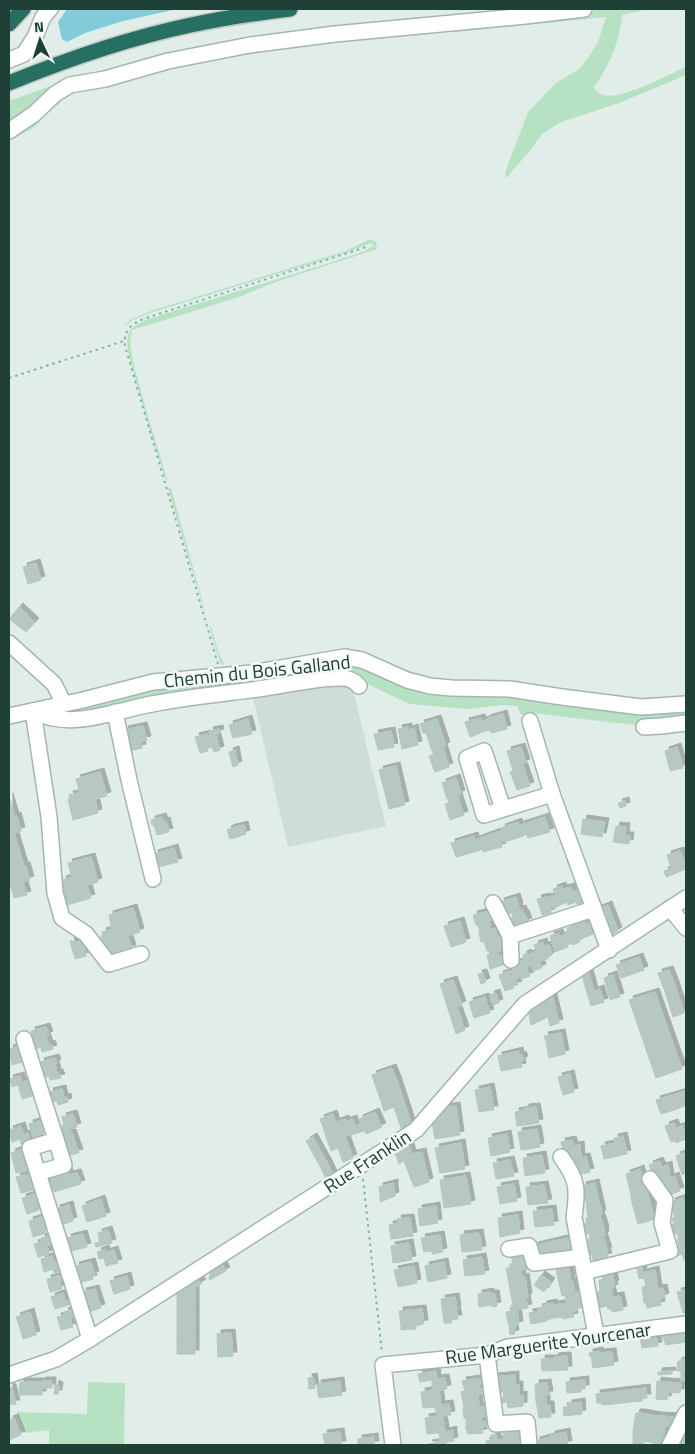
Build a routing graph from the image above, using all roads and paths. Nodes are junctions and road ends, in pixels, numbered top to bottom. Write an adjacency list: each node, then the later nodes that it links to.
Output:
1 (23, 9): 5 (highway)
2 (50, 9): 6 (street)
3 (290, 9): 7 (highway)
4 (584, 9): 8 (street)
5 (9, 24)
6 (9, 60)
7 (9, 83)
8 (9, 131)
9 (366, 247): 10 (path)
10 (124, 341): 11 (path); 13 (path)
11 (9, 378)
12 (9, 643): 15 (street)
13 (221, 676): 15 (street, Chemin du Bois Galland); 16 (street, Chemin du Bois Galland)
14 (358, 686): 18 (street)
15 (64, 704): 17 (street, Chemin du Bois Galland)
16 (686, 704)
17 (33, 711): 18 (street); 19 (street, Chemin du Bois Galland); 33 (street)
18 (115, 712): 25 (street)
19 (9, 716)
20 (530, 721): 23 (street)
21 (686, 723): 22 (street)
22 (644, 727)
23 (552, 794): 24 (street); 29 (street)
24 (503, 809)
25 (152, 879)
26 (686, 898): 28 (street, Rue Franklin)
27 (493, 903): 31 (street)
28 (670, 908): 30 (street); 32 (street, Rue Franklin)
29 (593, 909): 31 (street); 32 (street)
30 (686, 928)
31 (510, 936): 34 (street)
32 (608, 950): 38 (street, Rue Franklin)
33 (141, 954)
34 (511, 960)
35 (24, 1039): 36 (street)
36 (56, 1140): 39 (street); 39 (street)
37 (561, 1157): 42 (street)
38 (362, 1164): 45 (street, Rue Franklin); 47 (path)
39 (38, 1173): 45 (street)
40 (650, 1179): 42 (street)
41 (509, 1249): 42 (street)
42 (583, 1264): 44 (street)
43 (686, 1324): 44 (street, Rue Marguerite Yourcenar)
44 (596, 1335): 46 (street, Rue Marguerite Yourcenar)
45 (90, 1339): 48 (street, Rue Franklin)
46 (487, 1354): 47 (street, Rue Marguerite Yourcenar); 50 (street)
47 (383, 1365): 51 (street)
48 (9, 1374)
49 (686, 1412): 52 (street)
50 (529, 1443)
51 (393, 1445)
52 (670, 1445)

